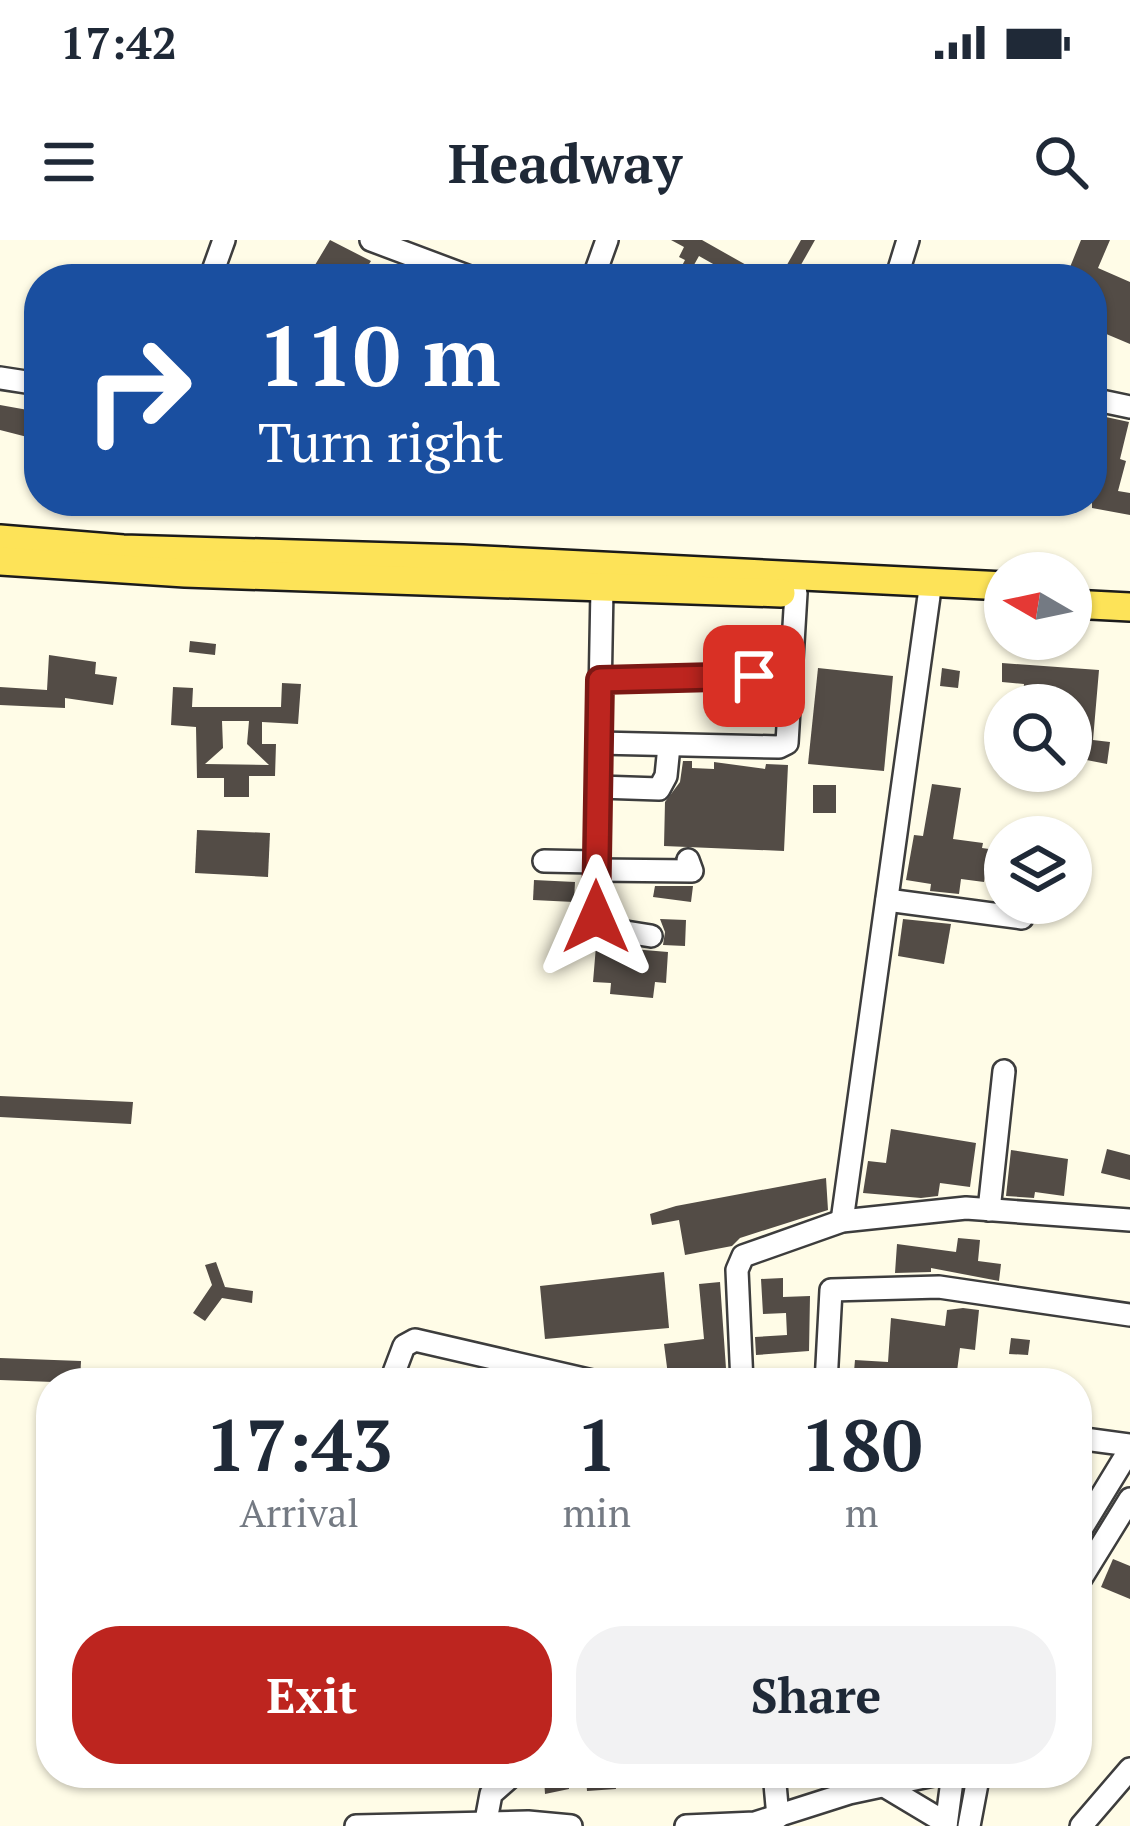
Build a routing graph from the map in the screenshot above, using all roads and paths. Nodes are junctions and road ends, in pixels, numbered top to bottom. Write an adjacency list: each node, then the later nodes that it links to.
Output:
1 (371, 240): 2 (street)
2 (435, 264)
3 (0, 539): 5 (main road)
4 (0, 561): 6 (main road)
5 (984, 585)
6 (602, 587): 9 (main road); 15 (street)
7 (1092, 590): 8 (main road)
8 (1130, 591)
9 (796, 593): 10 (main road); 14 (street)
10 (929, 596): 11 (main road); 22 (street)
11 (984, 599)
12 (1092, 605): 13 (main road)
13 (1130, 607)
14 (792, 676): 15 (street); 17 (street)
15 (600, 680): 16 (street)
16 (598, 743): 17 (street); 18 (street)
17 (668, 746): 18 (street)
18 (599, 787): 21 (street)
19 (688, 860): 21 (street)
20 (544, 861): 21 (street)
21 (596, 866): 24 (street)
22 (887, 900): 23 (street); 28 (street)
23 (984, 913)
24 (651, 936)
25 (1004, 1071): 26 (street)
26 (989, 1210): 27 (street); 28 (street)
27 (1130, 1220)
28 (842, 1221): 32 (street)
29 (1130, 1315): 33 (street)
30 (395, 1368): 31 (street)
31 (536, 1368)
32 (741, 1368)
33 (827, 1368)
34 (1092, 1441): 35 (street)
35 (1130, 1447): 37 (street)
36 (1130, 1499): 38 (street)
37 (1092, 1511)
38 (1111, 1531): 39 (street); 40 (street)
39 (1130, 1545)
40 (1092, 1561)
41 (1130, 1769): 54 (street)
42 (498, 1788): 51 (street)
43 (775, 1788): 48 (street)
44 (879, 1788): 48 (street)
45 (888, 1788): 49 (street)
46 (950, 1788): 49 (street)
47 (972, 1788): 49 (street)
48 (778, 1816): 53 (street)
49 (954, 1825)
50 (356, 1826): 51 (street)
51 (485, 1826): 52 (street)
52 (571, 1826)
53 (686, 1826)
54 (1081, 1826)

